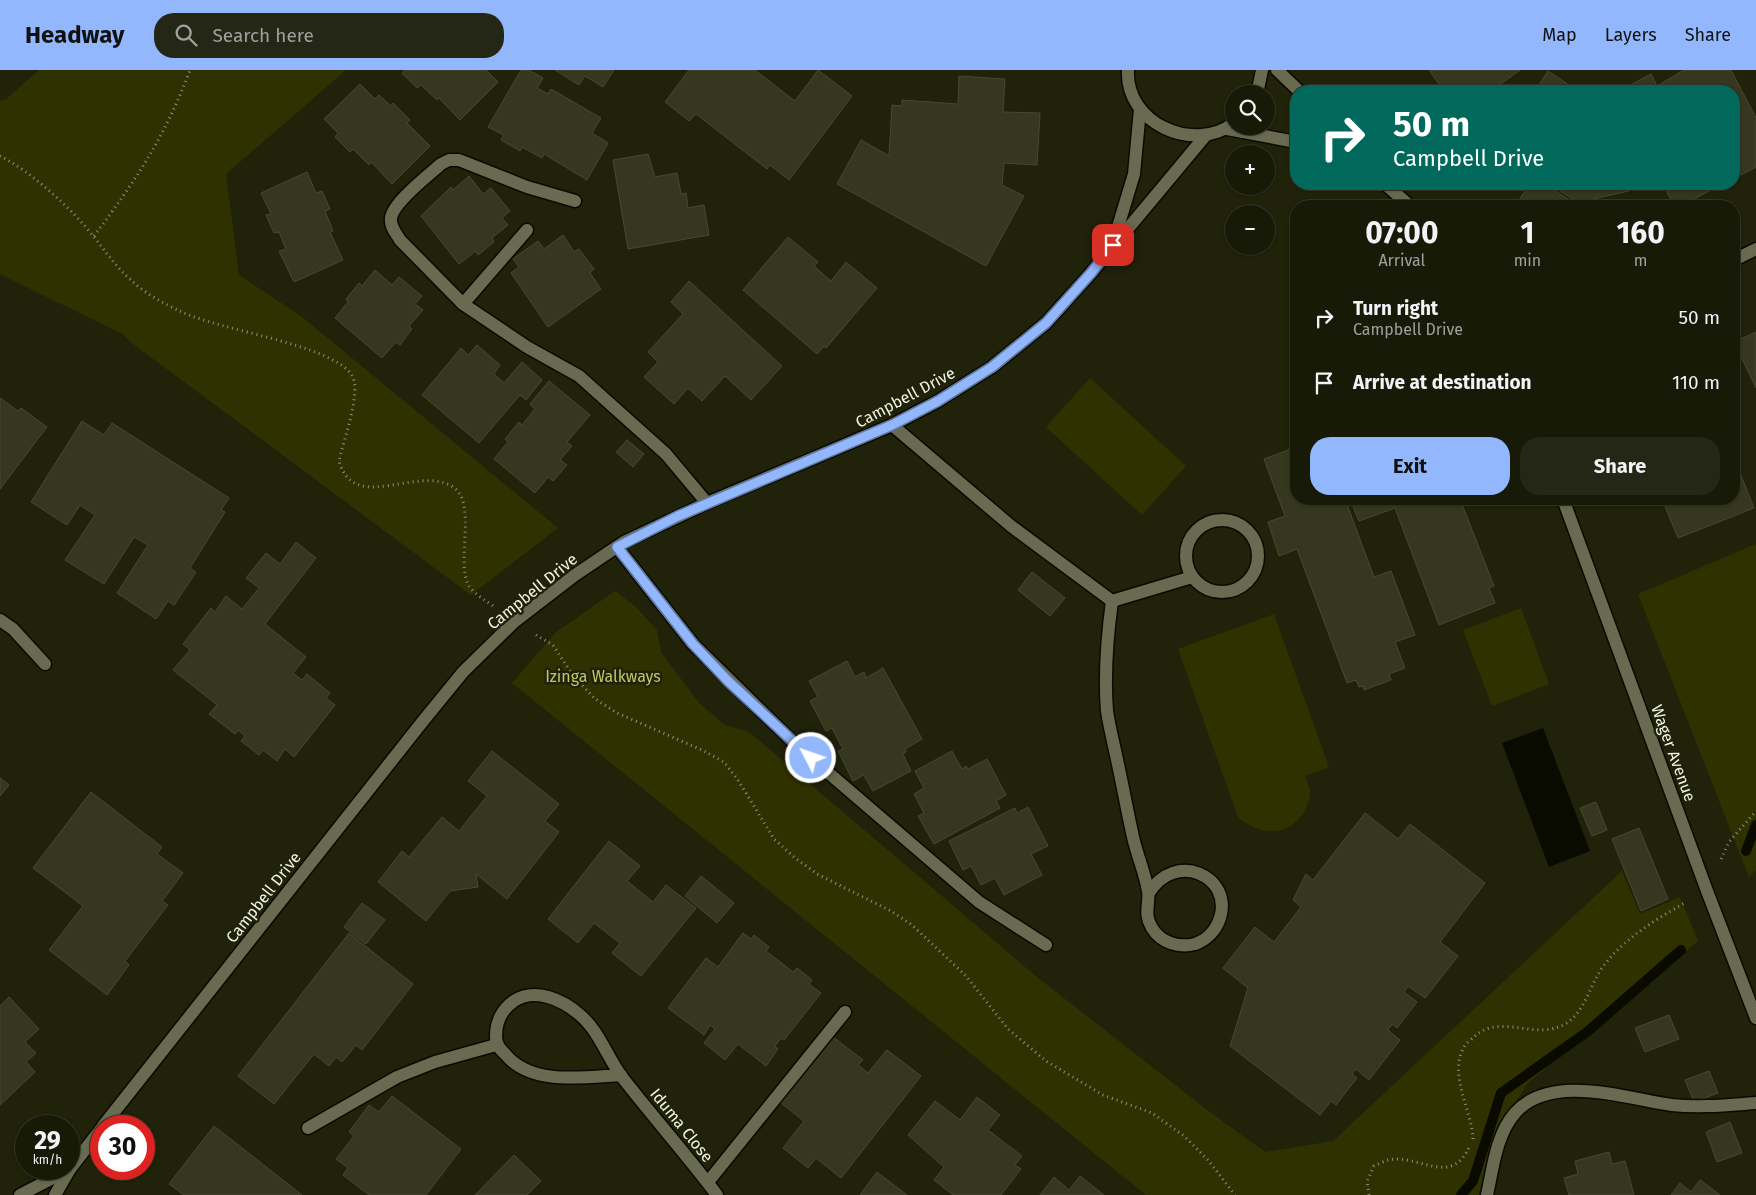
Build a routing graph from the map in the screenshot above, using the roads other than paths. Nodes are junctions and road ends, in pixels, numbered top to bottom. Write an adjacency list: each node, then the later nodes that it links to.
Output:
1 (1262, 70): 4 (street)
2 (1277, 70): 5 (street)
3 (1124, 72): 6 (street)
4 (1259, 85)
5 (1293, 85)
6 (1140, 109): 9 (street); 15 (street)
7 (1225, 128): 9 (street)
8 (1267, 135): 10 (street)
9 (1206, 136): 15 (street, Campbell Drive)
10 (1290, 141)
11 (1392, 190): 12 (street)
12 (1403, 200)
13 (575, 201): 18 (street)
14 (527, 230): 18 (street)
15 (1113, 245): 19 (street, Campbell Drive)
16 (1756, 249): 17 (street)
17 (1740, 257)
18 (462, 304): 20 (street)
19 (892, 425): 20 (street, Campbell Drive); 24 (street)
20 (707, 503): 22 (street, Campbell Drive)
21 (1565, 505): 30 (street, Wager Avenue)
22 (617, 547): 28 (street); 34 (street, Campbell Drive)
23 (1192, 576): 23 (street); 24 (street)
24 (1112, 601): 27 (street)
25 (0, 620): 26 (street)
26 (45, 664)
27 (1149, 893): 27 (street)
28 (1046, 945)
29 (845, 1012): 40 (street)
30 (1756, 1018)
31 (496, 1045): 32 (street); 32 (street, Iduma Close); 35 (street)
32 (621, 1075): 40 (street, Iduma Close)
33 (1756, 1103): 44 (street)
34 (112, 1115)
35 (308, 1128)
36 (90, 1143): 37 (street, Campbell Drive)
37 (80, 1156)
38 (49, 1180): 41 (street)
39 (64, 1180): 42 (street, Campbell Drive)
40 (708, 1182): 43 (street, Iduma Close)
41 (20, 1195)
42 (55, 1195)
43 (717, 1195)
44 (1486, 1195)

